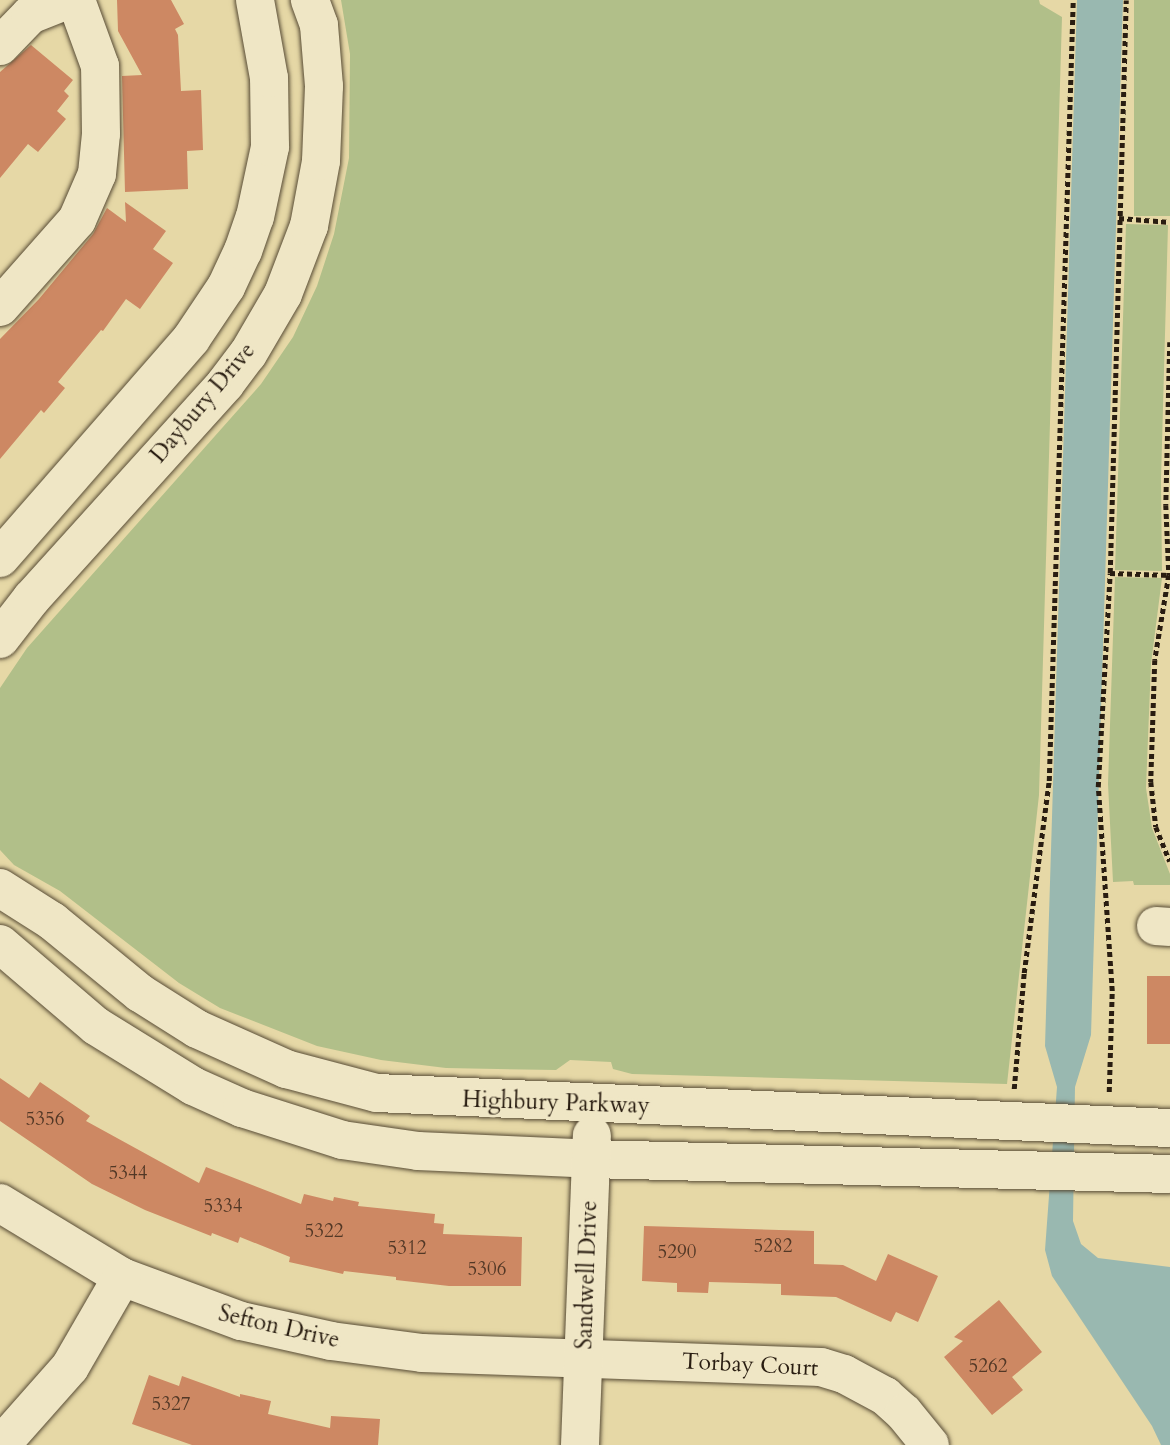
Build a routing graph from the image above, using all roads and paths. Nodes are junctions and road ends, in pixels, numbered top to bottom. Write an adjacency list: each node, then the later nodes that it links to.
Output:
1 (67, 0): 7 (street)
2 (76, 0): 10 (street)
3 (255, 0): 13 (street)
4 (310, 0): 16 (street, Daybury Drive)
5 (1073, 0): 21 (path)
6 (1126, 0): 8 (path)
7 (0, 46)
8 (1119, 218): 9 (path); 14 (path)
9 (1170, 222)
10 (0, 307)
11 (1170, 342): 12 (path)
12 (1169, 469): 15 (path)
13 (0, 558)
14 (1110, 573): 15 (path); 20 (path)
15 (1170, 575): 17 (path)
16 (0, 639)
17 (1170, 861)
18 (0, 888): 22 (street, Highbury Parkway)
19 (0, 944): 24 (street)
20 (1109, 1093)
21 (1014, 1096)
22 (594, 1105): 23 (street, Highbury Parkway); 24 (street, Sandwell Drive)
23 (1170, 1128)
24 (592, 1159): 25 (street); 28 (street, Sandwell Drive)
25 (1170, 1174)
26 (0, 1203): 27 (street, Sefton Drive)
27 (122, 1277): 28 (street, Sefton Drive); 29 (street)
28 (584, 1357): 30 (street, Sandwell Drive); 31 (street, Torbay Court)
29 (1, 1445)
30 (580, 1445)
31 (930, 1445)

